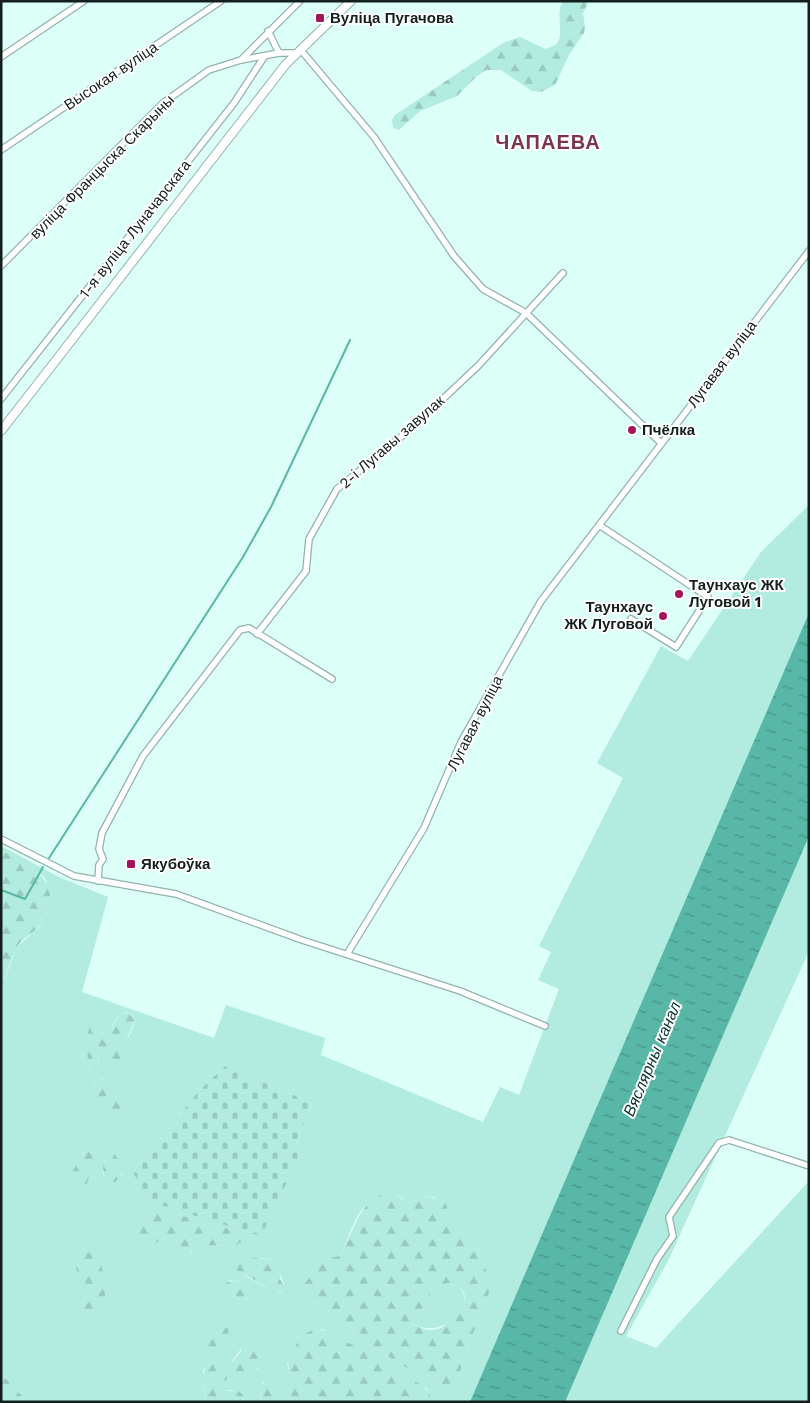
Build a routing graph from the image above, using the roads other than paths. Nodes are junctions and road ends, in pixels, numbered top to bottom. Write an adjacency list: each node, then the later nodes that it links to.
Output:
1 (84, 1): 8 (street)
2 (221, 1): 11 (street, Высокая вуліца)
3 (300, 1): 5 (street, вуліца Францыска Скарыны)
4 (352, 1): 6 (street)
5 (268, 32): 7 (street); 10 (street, вуліца Францыска Скарыны)
6 (298, 51): 7 (street); 15 (street); 17 (street)
7 (279, 53): 9 (street)
8 (1, 57)
9 (264, 57): 10 (street); 16 (street, 1-я вуліца Луначарскага)
10 (241, 60): 13 (street, вуліца Францыска Скарыны)
11 (1, 150)
12 (809, 251): 18 (street, Лугавая вуліца)
13 (1, 266)
14 (563, 273): 15 (street, 2-і Лугавы завулак)
15 (526, 313): 18 (street); 21 (street, 2-і Лугавы завулак)
16 (1, 398)
17 (1, 431)
18 (661, 443): 19 (street, Лугавая вуліца)
19 (599, 525): 20 (street); 25 (street, Лугавая вуліца)
20 (631, 619)
21 (257, 634): 22 (street); 24 (street)
22 (332, 679)
23 (1, 840): 24 (street)
24 (98, 881): 25 (street)
25 (347, 954): 26 (street)
26 (545, 1026)
27 (809, 1166): 28 (street)
28 (621, 1331)

